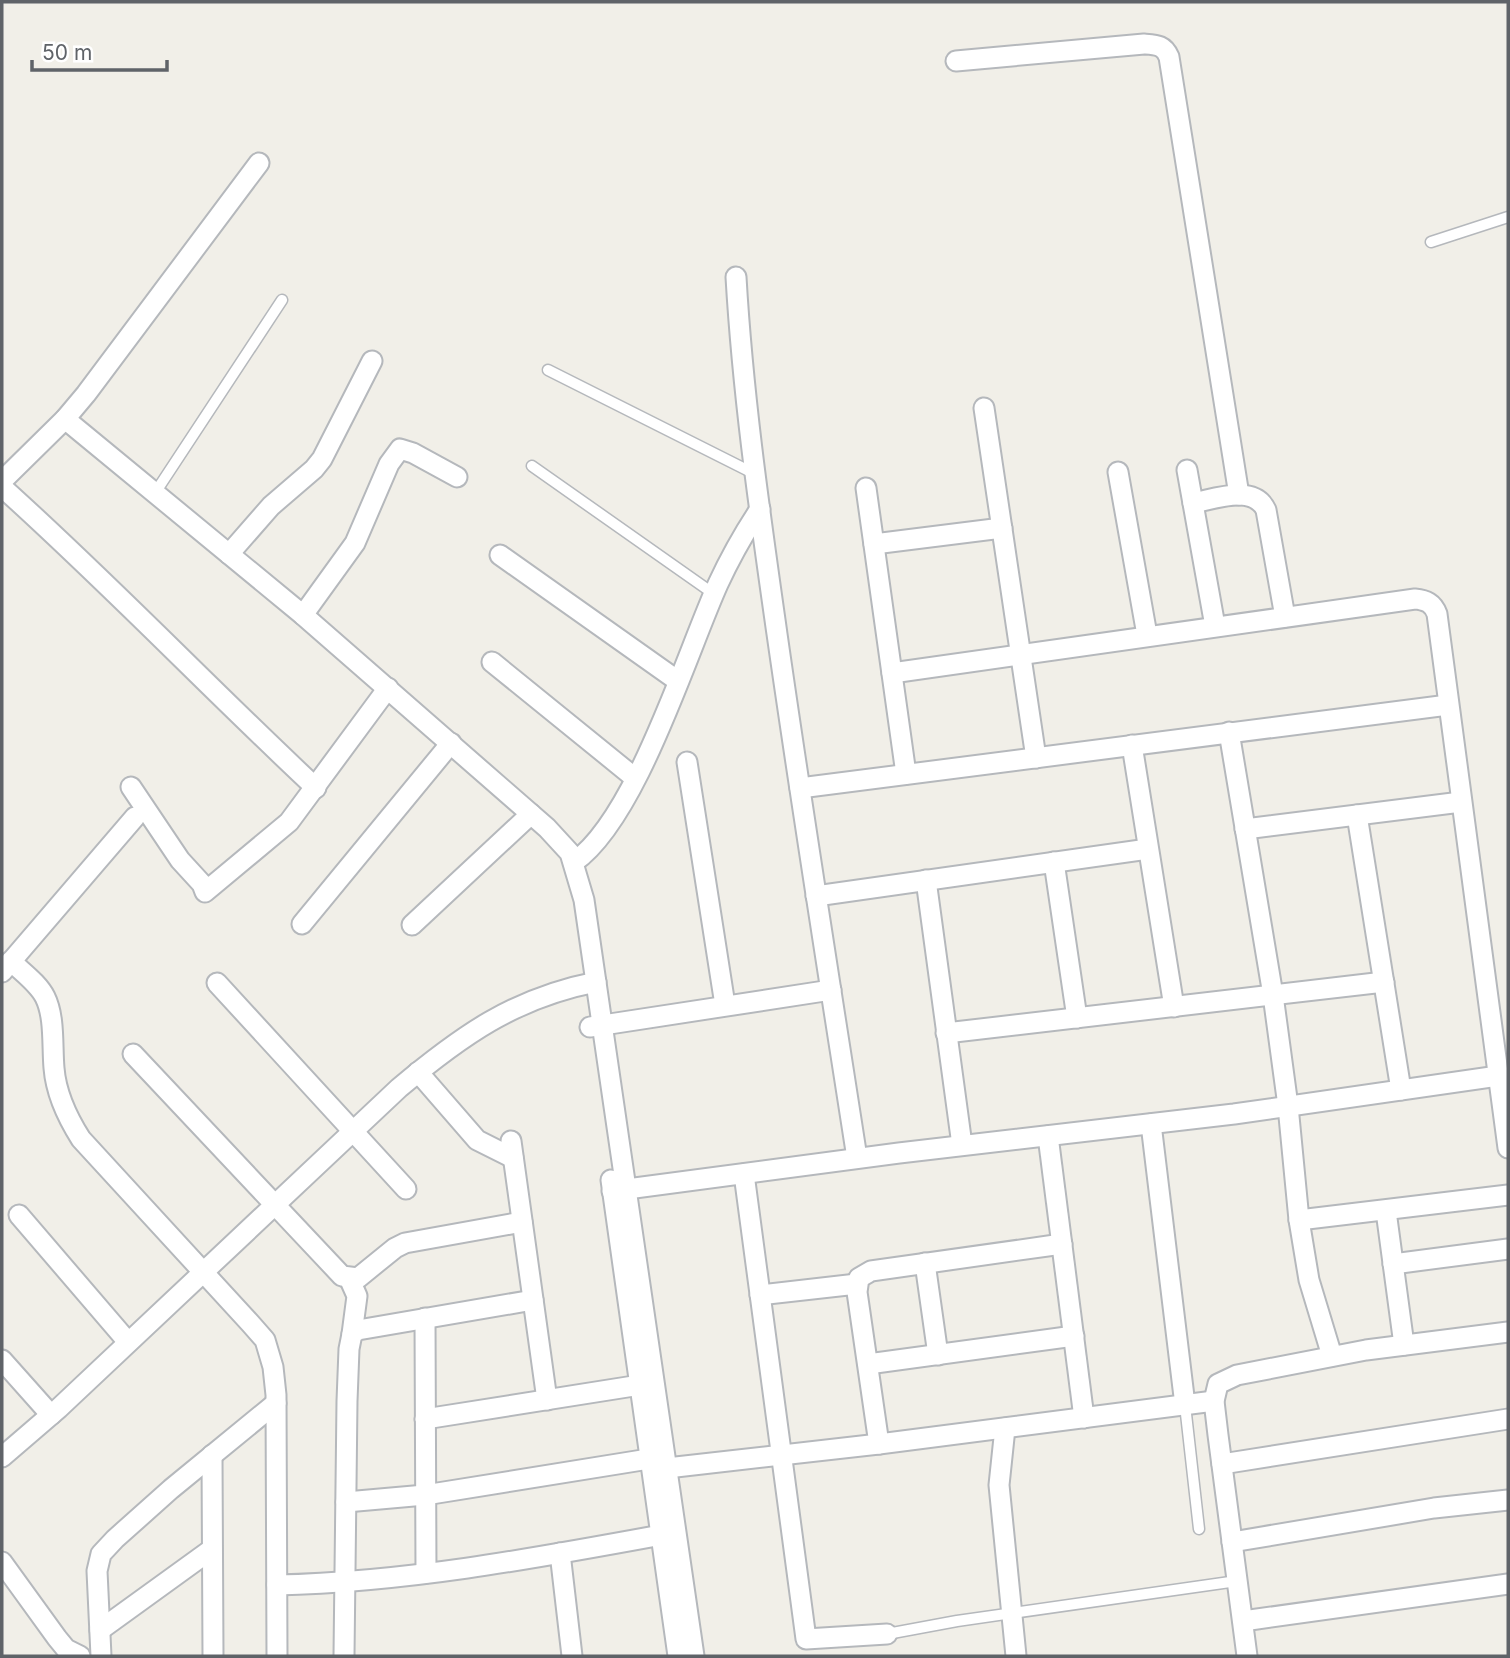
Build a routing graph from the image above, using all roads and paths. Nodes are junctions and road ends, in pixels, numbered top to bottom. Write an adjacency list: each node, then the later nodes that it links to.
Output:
1 (956, 61): 20 (street)
2 (259, 163): 10 (street)
3 (1508, 217): 4 (lane)
4 (1431, 242)
5 (736, 277): 14 (street)
6 (282, 300): 19 (lane)
7 (372, 360): 25 (street)
8 (548, 370): 14 (lane)
9 (984, 408): 23 (street)
10 (65, 419): 16 (street); 19 (street)
11 (532, 466): 27 (lane)
12 (1187, 470): 21 (street)
13 (1118, 472): 31 (street)
14 (755, 474): 22 (street)
15 (457, 477): 28 (street)
16 (2, 481)
17 (2, 487): 46 (street)
18 (866, 488): 24 (street)
19 (155, 494): 25 (street)
20 (1239, 495): 21 (street); 29 (street)
21 (1193, 503): 30 (street)
22 (760, 509): 27 (street); 47 (street)
23 (1002, 528): 24 (street); 32 (street)
24 (874, 544): 34 (street)
25 (229, 554): 28 (street)
26 (500, 555): 35 (street)
27 (714, 594): 35 (street)
28 (303, 615): 36 (street)
29 (1285, 617): 30 (street); 37 (street)
30 (1215, 626): 31 (street)
31 (1147, 635): 32 (street)
32 (1020, 654): 34 (street); 41 (street)
33 (492, 663): 44 (street)
34 (892, 673): 43 (street)
35 (678, 681): 44 (street)
36 (388, 688): 39 (street); 46 (street)
37 (1448, 705): 38 (street); 48 (street)
38 (1229, 732): 40 (street); 52 (street)
39 (451, 743): 49 (street); 59 (street)
40 (1132, 745): 41 (street); 54 (street)
41 (1036, 758): 43 (street)
42 (687, 762): 67 (street)
43 (906, 774): 47 (street)
44 (635, 778): 55 (street)
45 (131, 787): 46 (street)
46 (316, 788)
47 (800, 788): 58 (street)
48 (1461, 802): 50 (street); 74 (street)
49 (531, 814): 53 (street); 60 (street)
50 (1357, 814): 52 (street); 63 (street)
51 (135, 817): 61 (street)
52 (1245, 829): 66 (street)
53 (559, 840): 55 (street); 64 (street)
54 (1148, 849): 56 (street); 68 (street)
55 (574, 862): 64 (street)
56 (1054, 862): 57 (street); 69 (street)
57 (926, 880): 58 (street); 71 (street)
58 (816, 896): 65 (street)
59 (302, 924)
60 (412, 925)
61 (6, 966): 96 (street)
62 (217, 982): 78 (street)
63 (1384, 982): 66 (street); 75 (street)
64 (590, 983): 70 (street); 73 (street)
65 (831, 990): 67 (street); 82 (street)
66 (1273, 995): 68 (street); 76 (street)
67 (725, 1005): 70 (street)
68 (1174, 1007): 69 (street)
69 (1077, 1018): 71 (street)
70 (596, 1026): 85 (street)
71 (946, 1034): 80 (street)
72 (132, 1054): 87 (street)
73 (418, 1072): 78 (street); 91 (street)
74 (1498, 1076): 75 (street); 81 (street)
75 (1401, 1090): 76 (street)
76 (1289, 1107): 77 (street); 90 (street)
77 (1151, 1124): 79 (street); 115 (street)
78 (353, 1131): 84 (street); 87 (street)
79 (1048, 1136): 80 (street); 92 (street)
80 (962, 1145): 82 (street)
81 (1508, 1148)
82 (857, 1158): 83 (street)
83 (744, 1174): 85 (street); 99 (street)
84 (406, 1189)
85 (619, 1190): 111 (street); 125 (street)
86 (1508, 1195): 88 (street)
87 (275, 1206): 96 (street); 97 (street)
88 (1387, 1211): 90 (street); 95 (street)
89 (19, 1215): 105 (street)
90 (1299, 1220): 108 (street)
91 (522, 1222): 97 (street); 100 (street)
92 (1062, 1244): 94 (street); 104 (street)
93 (1508, 1249): 95 (street)
94 (925, 1263): 98 (street); 107 (street)
95 (1393, 1264): 106 (street)
96 (204, 1274): 105 (street); 114 (street)
97 (349, 1278): 103 (street)
98 (857, 1284): 99 (street); 110 (street)
99 (760, 1295): 123 (street)
100 (533, 1300): 101 (street); 112 (street)
101 (425, 1318): 103 (street); 118 (street)
102 (1508, 1332): 106 (street)
103 (352, 1334): 129 (street)
104 (1074, 1336): 107 (street); 117 (street)
105 (128, 1342): 116 (street)
106 (1404, 1345): 108 (street)
107 (938, 1355): 110 (street)
108 (1332, 1356): 113 (street)
109 (2, 1360): 116 (street)
110 (868, 1364): 121 (street)
111 (640, 1385): 112 (street); 125 (street)
112 (547, 1400): 118 (street)
113 (1214, 1401): 115 (street); 126 (street)
114 (276, 1403): 122 (street); 140 (street)
115 (1185, 1405): 117 (street); 130 (lane)
116 (51, 1415): 124 (street)
117 (1084, 1418): 120 (street)
118 (425, 1419): 127 (street)
119 (1508, 1419): 126 (street)
120 (1005, 1428): 121 (street); 141 (street)
121 (879, 1444): 123 (street)
122 (212, 1455): 133 (street); 143 (street)
123 (782, 1455): 125 (street); 144 (street)
124 (2, 1457)
125 (661, 1461): 127 (street); 131 (street)
126 (1222, 1464): 132 (street)
127 (425, 1495): 129 (street); 136 (street)
128 (1508, 1500): 132 (street)
129 (346, 1502): 138 (street)
130 (1199, 1529)
131 (669, 1534): 134 (street); 151 (street); 152 (street)
132 (1232, 1542): 137 (street)
133 (212, 1549): 143 (street); 147 (street)
134 (560, 1553): 136 (street); 150 (street)
135 (2, 1562): 145 (street)
136 (426, 1573): 138 (street)
137 (1237, 1580): 141 (lane); 142 (street)
138 (345, 1583): 140 (street); 149 (street)
139 (1508, 1584): 142 (street)
140 (277, 1585): 148 (street)
141 (1011, 1613): 144 (lane); 153 (street)
142 (1243, 1620): 154 (street)
143 (100, 1630): 146 (street)
144 (887, 1634)
145 (80, 1656)
146 (101, 1656)
147 (213, 1656)
148 (277, 1656)
149 (344, 1656)
150 (572, 1656)
151 (678, 1656)
152 (694, 1656)
153 (1016, 1656)
154 (1247, 1656)

